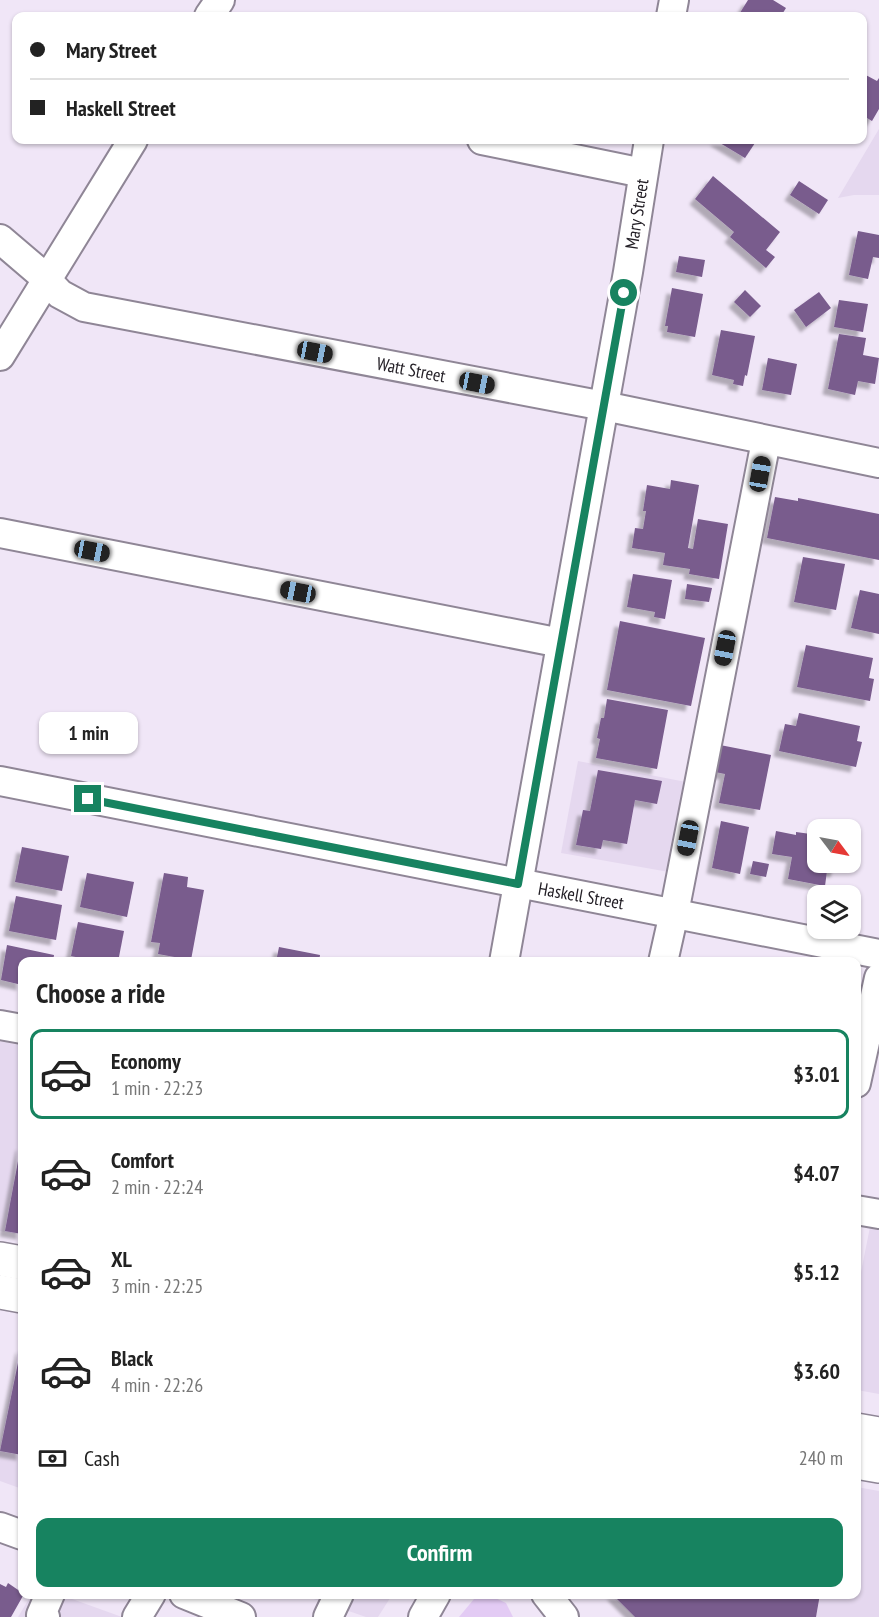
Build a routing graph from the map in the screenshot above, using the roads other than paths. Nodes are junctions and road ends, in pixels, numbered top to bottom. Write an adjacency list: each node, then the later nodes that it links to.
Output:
1 (132, 144): 6 (street)
2 (502, 144): 4 (street)
3 (648, 144): 4 (street, Mary Street)
4 (644, 173): 8 (street, Mary Street)
5 (0, 239): 6 (street, Watt Street)
6 (47, 281): 7 (street); 8 (street, Watt Street)
7 (0, 356)
8 (604, 406): 9 (street, Watt Street); 12 (street, Mary Street)
9 (766, 441): 10 (street, Watt Street); 15 (street)
10 (879, 463)
11 (0, 533): 12 (street)
12 (561, 643): 14 (street, Mary Street)
13 (0, 781): 14 (street, Haskell Street)
14 (518, 884): 15 (street, Haskell Street); 17 (street, Mary Street)
15 (674, 913): 16 (street, Haskell Street); 18 (street)
16 (879, 954)
17 (505, 957)
18 (664, 957)
19 (879, 978): 22 (street)
20 (0, 1025): 21 (street)
21 (18, 1028)
22 (861, 1060)
23 (861, 1211): 24 (street)
24 (879, 1214)
25 (0, 1259): 26 (main road)
26 (18, 1262)
27 (0, 1292): 28 (main road)
28 (18, 1295)
29 (861, 1431): 30 (main road)
30 (879, 1434)
31 (861, 1463): 32 (main road)
32 (879, 1467)
33 (0, 1527): 34 (street)
34 (18, 1534)
35 (148, 1599): 40 (street)
36 (197, 1599): 41 (street)
37 (337, 1599): 42 (street)
38 (433, 1599): 43 (street)
39 (550, 1599): 44 (street)
40 (137, 1617)
41 (242, 1617)
42 (328, 1617)
43 (423, 1617)
44 (564, 1617)

